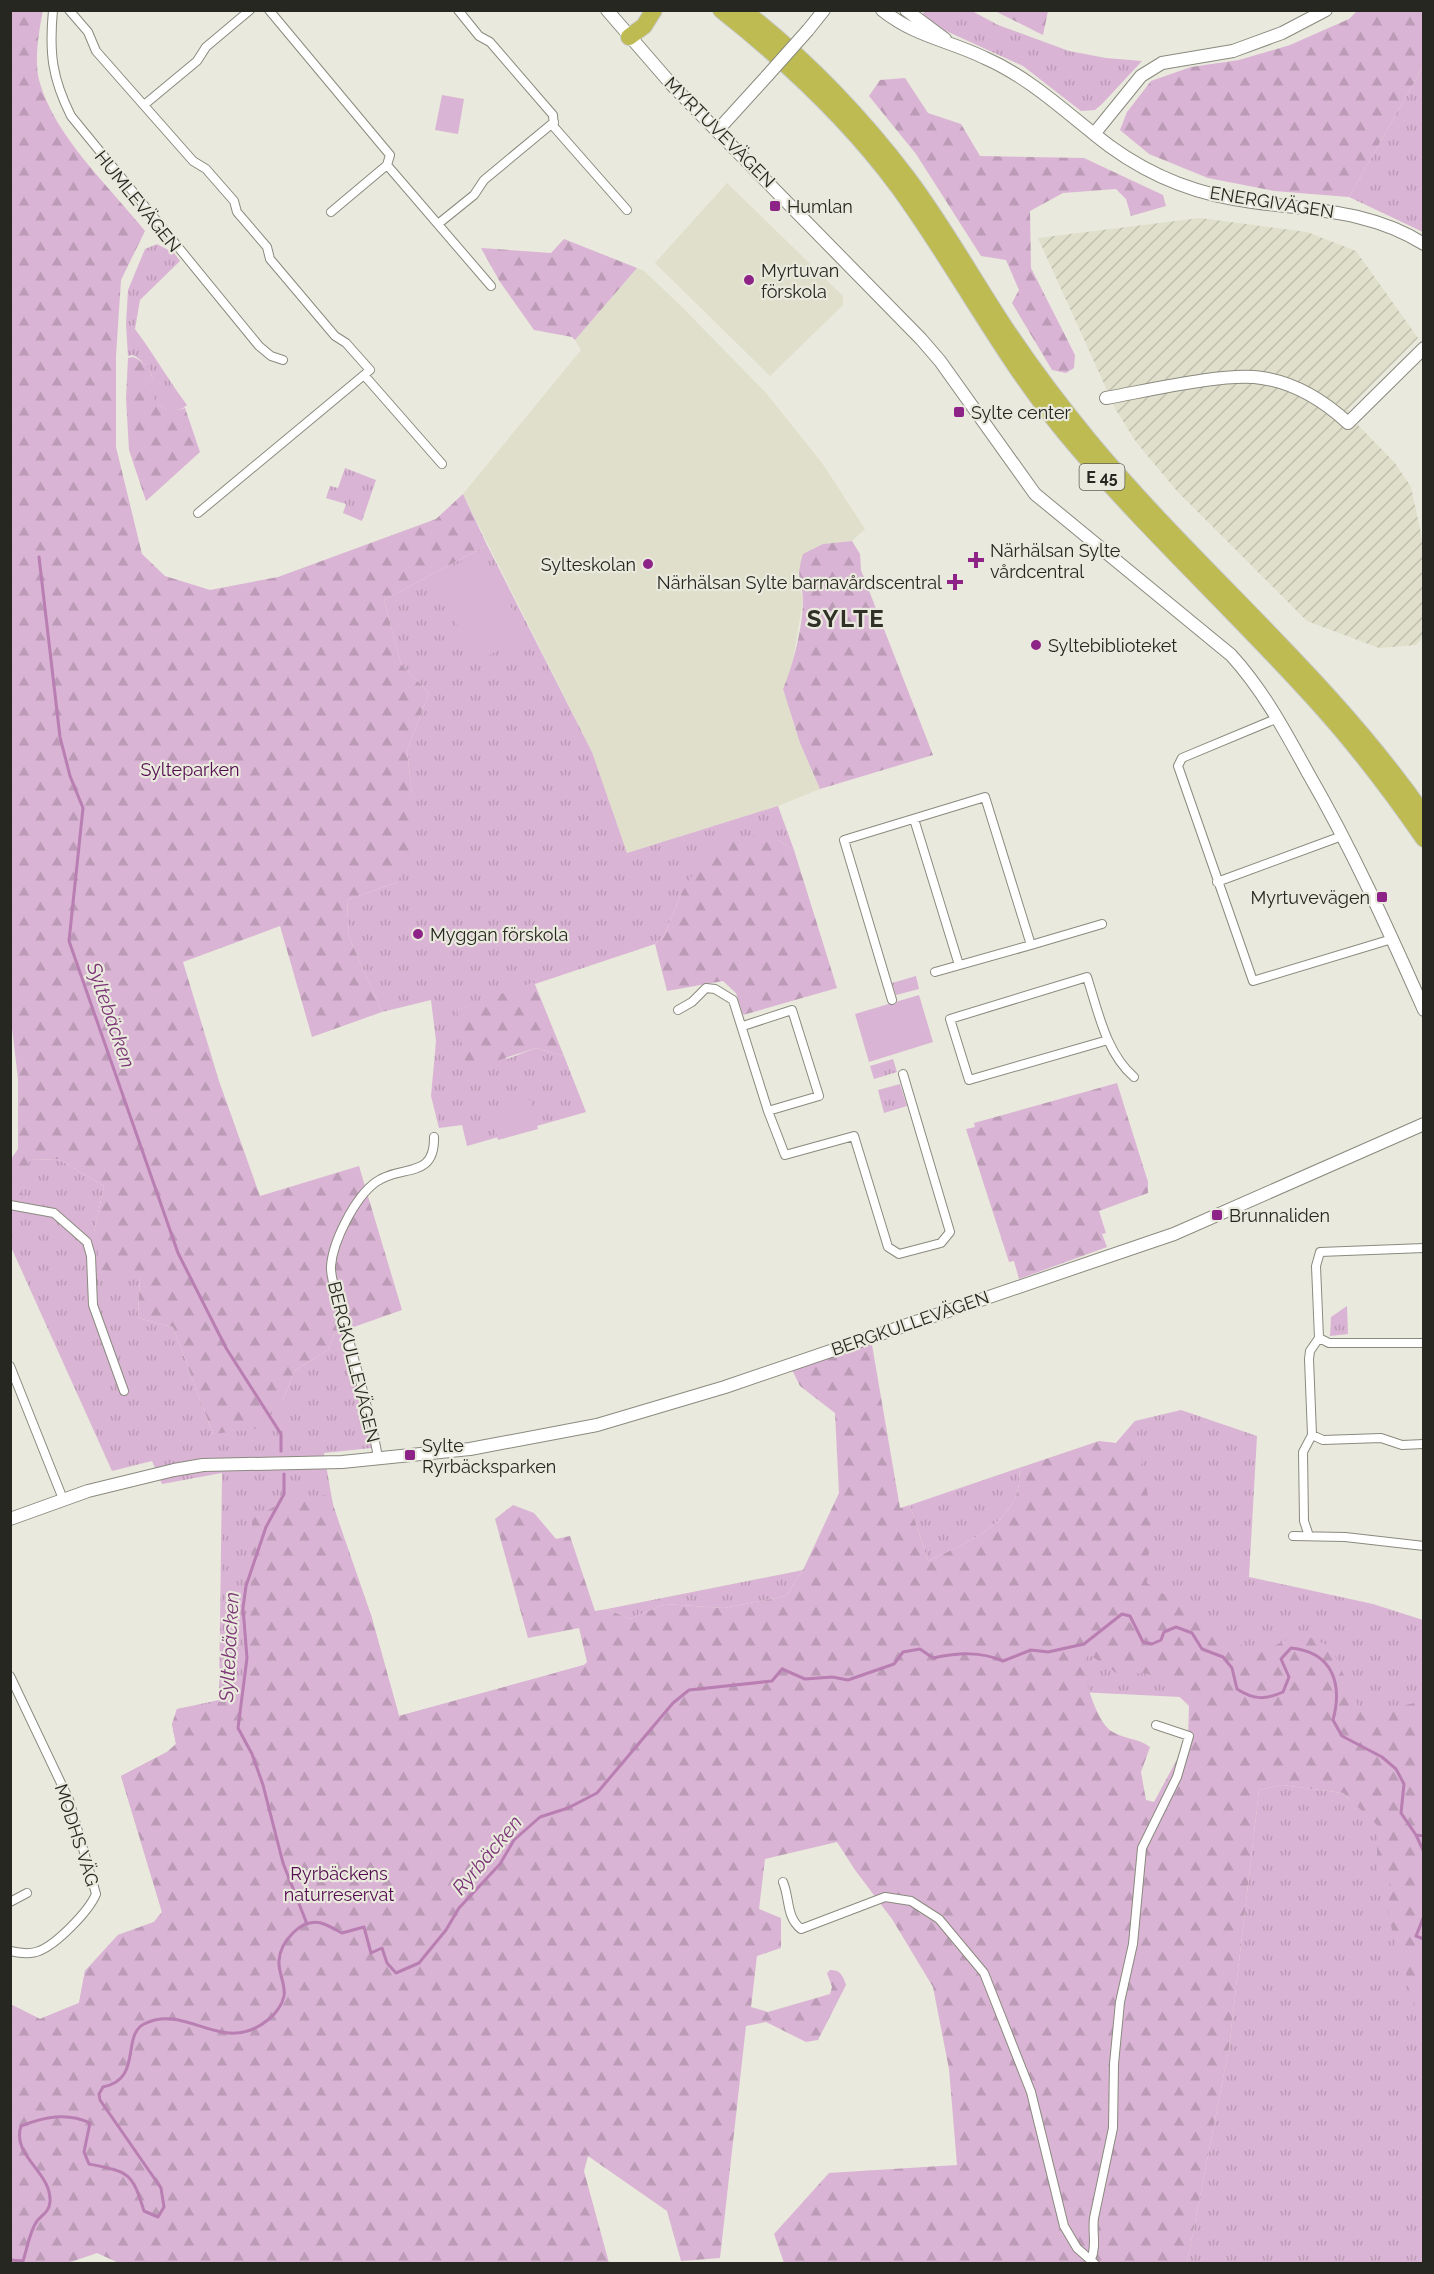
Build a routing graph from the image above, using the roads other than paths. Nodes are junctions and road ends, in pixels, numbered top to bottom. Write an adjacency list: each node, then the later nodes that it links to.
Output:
1 (53, 10): 27 (street, HUMLEVÄGEN)
2 (69, 10): 16 (street)
3 (250, 10): 16 (street)
4 (269, 10): 20 (street)
5 (458, 10): 17 (street)
6 (607, 10): 14 (street, MYRTUVEVÄGEN)
7 (654, 10): 14 (highway)
8 (721, 10): 36 (highway, E 45)
9 (743, 10): 33 (highway, E 45)
10 (825, 10): 18 (street, bridge)
11 (882, 10): 15 (street)
12 (906, 10): 15 (street)
13 (1326, 10): 19 (street)
14 (629, 37): 18 (street, MYRTUVEVÄGEN)
15 (956, 46): 19 (street, ENERGIVÄGEN)
16 (144, 105): 28 (street)
17 (554, 122): 21 (street); 23 (street)
18 (717, 131): 32 (street, MYRTUVEVÄGEN)
19 (1094, 134): 24 (street, ENERGIVÄGEN)
20 (387, 165): 22 (street); 23 (street)
21 (627, 210)
22 (331, 212)
23 (438, 224): 25 (street)
24 (1424, 244)
25 (491, 286)
26 (1424, 348): 29 (street)
27 (283, 360)
28 (364, 375): 30 (street); 31 (street)
29 (1106, 398)
30 (442, 464)
31 (198, 513)
32 (1278, 718): 35 (street, MYRTUVEVÄGEN); 37 (street)
33 (1424, 815)
34 (914, 819): 40 (street); 41 (street); 43 (street)
35 (1342, 836): 37 (street); 39 (street, MYRTUVEVÄGEN)
36 (1424, 839)
37 (1217, 882): 39 (street)
38 (1102, 924): 40 (street)
39 (1392, 939): 45 (street, MYRTUVEVÄGEN)
40 (1031, 945): 41 (street)
41 (958, 965): 42 (street)
42 (935, 972)
43 (892, 1000)
44 (678, 1010): 46 (street)
45 (1424, 1010)
46 (743, 1026): 50 (street); 50 (street)
47 (1108, 1040): 47 (street); 49 (street)
48 (903, 1074): 50 (street)
49 (1134, 1077)
50 (768, 1111)
51 (1424, 1124): 61 (street, BERGKULLEVÄGEN)
52 (434, 1137): 61 (street, BERGKULLEVÄGEN)
53 (10, 1205): 58 (street)
54 (1424, 1248): 55 (street)
55 (1319, 1338): 56 (street); 59 (street)
56 (1424, 1344)
57 (10, 1366): 62 (street)
58 (124, 1391)
59 (1312, 1435): 60 (street); 65 (street)
60 (1424, 1444)
61 (378, 1458): 62 (street, BERGKULLEVÄGEN)
62 (63, 1499): 63 (street, BERGKULLEVÄGEN)
63 (10, 1519)
64 (1293, 1536): 65 (street)
65 (1309, 1536): 66 (street)
66 (1424, 1546)
67 (10, 1676): 72 (street, MODHS VÄG)
68 (1156, 1725): 73 (street)
69 (783, 1882): 73 (street)
70 (27, 1893): 71 (street)
71 (10, 1902)
72 (11, 1951)
73 (1093, 2261)

